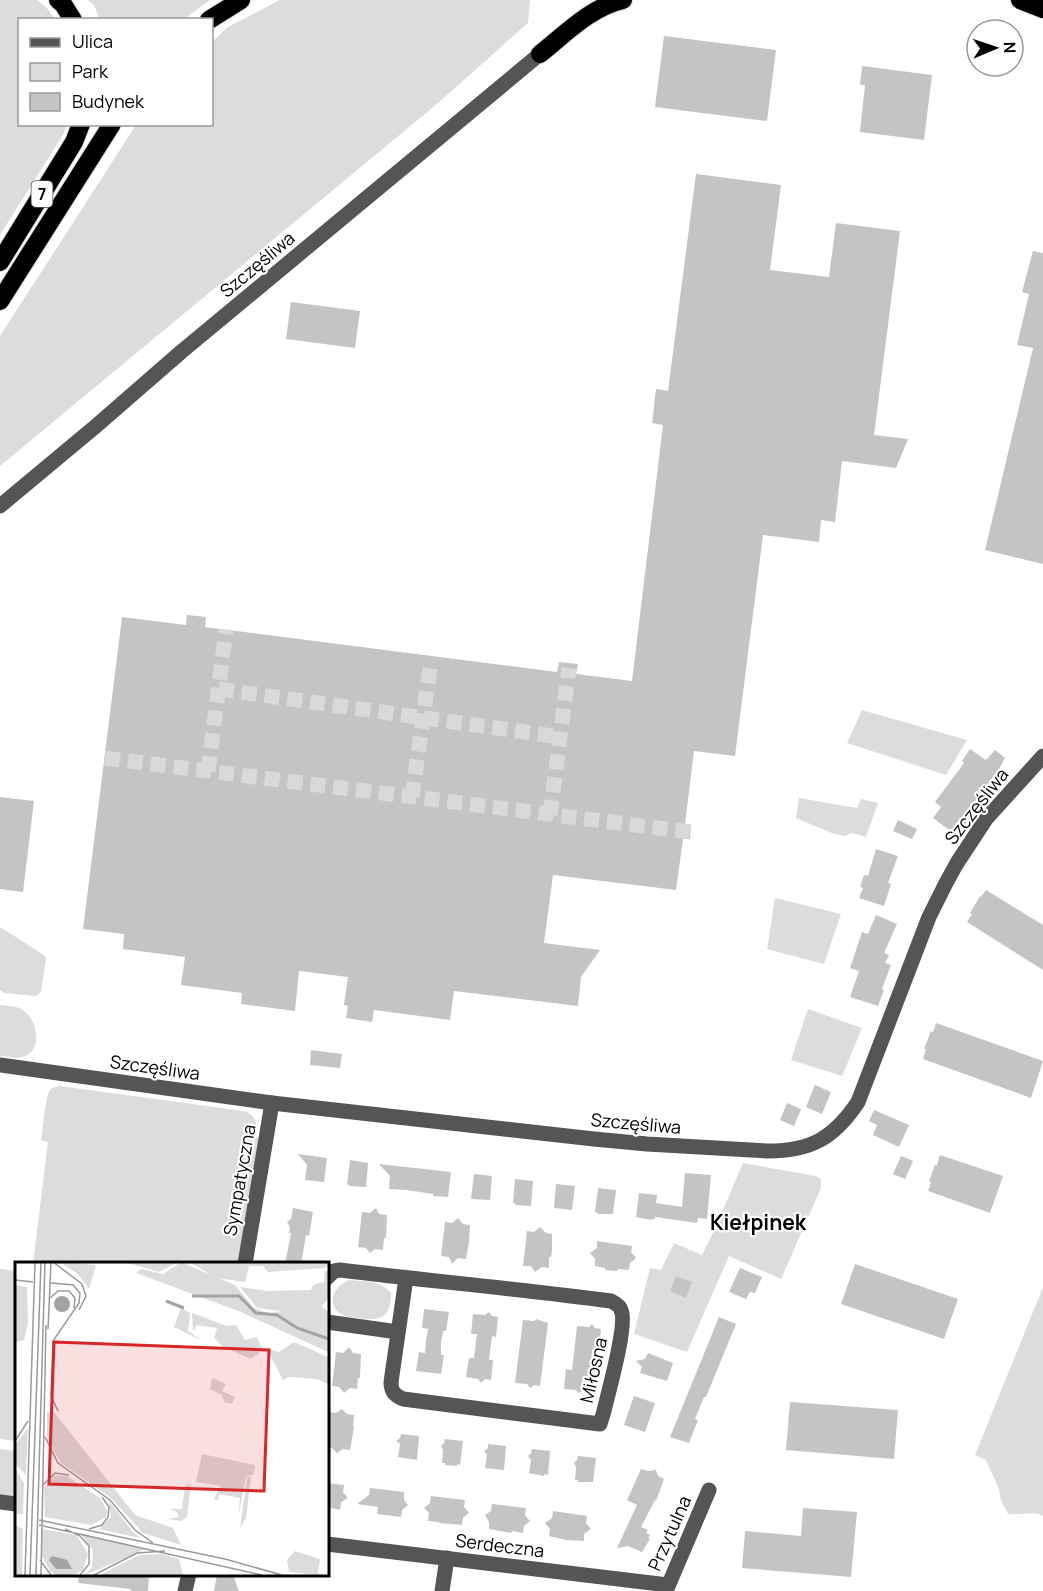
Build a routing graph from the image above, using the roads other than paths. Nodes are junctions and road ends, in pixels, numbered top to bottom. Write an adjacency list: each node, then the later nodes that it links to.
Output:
1 (58, 0): 6 (highway)
2 (241, 0): 7 (highway)
3 (623, 0): 8 (highway)
4 (1020, 0): 5 (highway)
5 (1043, 9)
6 (72, 18)
7 (212, 18)
8 (540, 54): 13 (street, Szczęśliwa)
9 (80, 126): 11 (highway, 7)
10 (111, 126): 12 (highway)
11 (0, 262)
12 (0, 301)
13 (0, 506)
14 (1043, 756): 16 (street, Szczęśliwa)
15 (0, 1065): 16 (street, Szczęśliwa)
16 (272, 1103): 17 (street, Sympatyczna)
17 (245, 1262)
18 (328, 1277): 19 (street, Miłosna)
19 (406, 1278): 21 (street, Miłosna); 21 (street, Miłosna)
20 (328, 1322): 21 (street)
21 (398, 1332)
22 (709, 1490): 28 (street, Przytulna)
23 (0, 1502): 24 (street)
24 (15, 1504)
25 (328, 1544): 26 (street, Serdeczna)
26 (447, 1558): 28 (street, Serdeczna); 30 (street)
27 (189, 1576): 29 (street)
28 (667, 1588)
29 (185, 1591)
30 (442, 1591)

